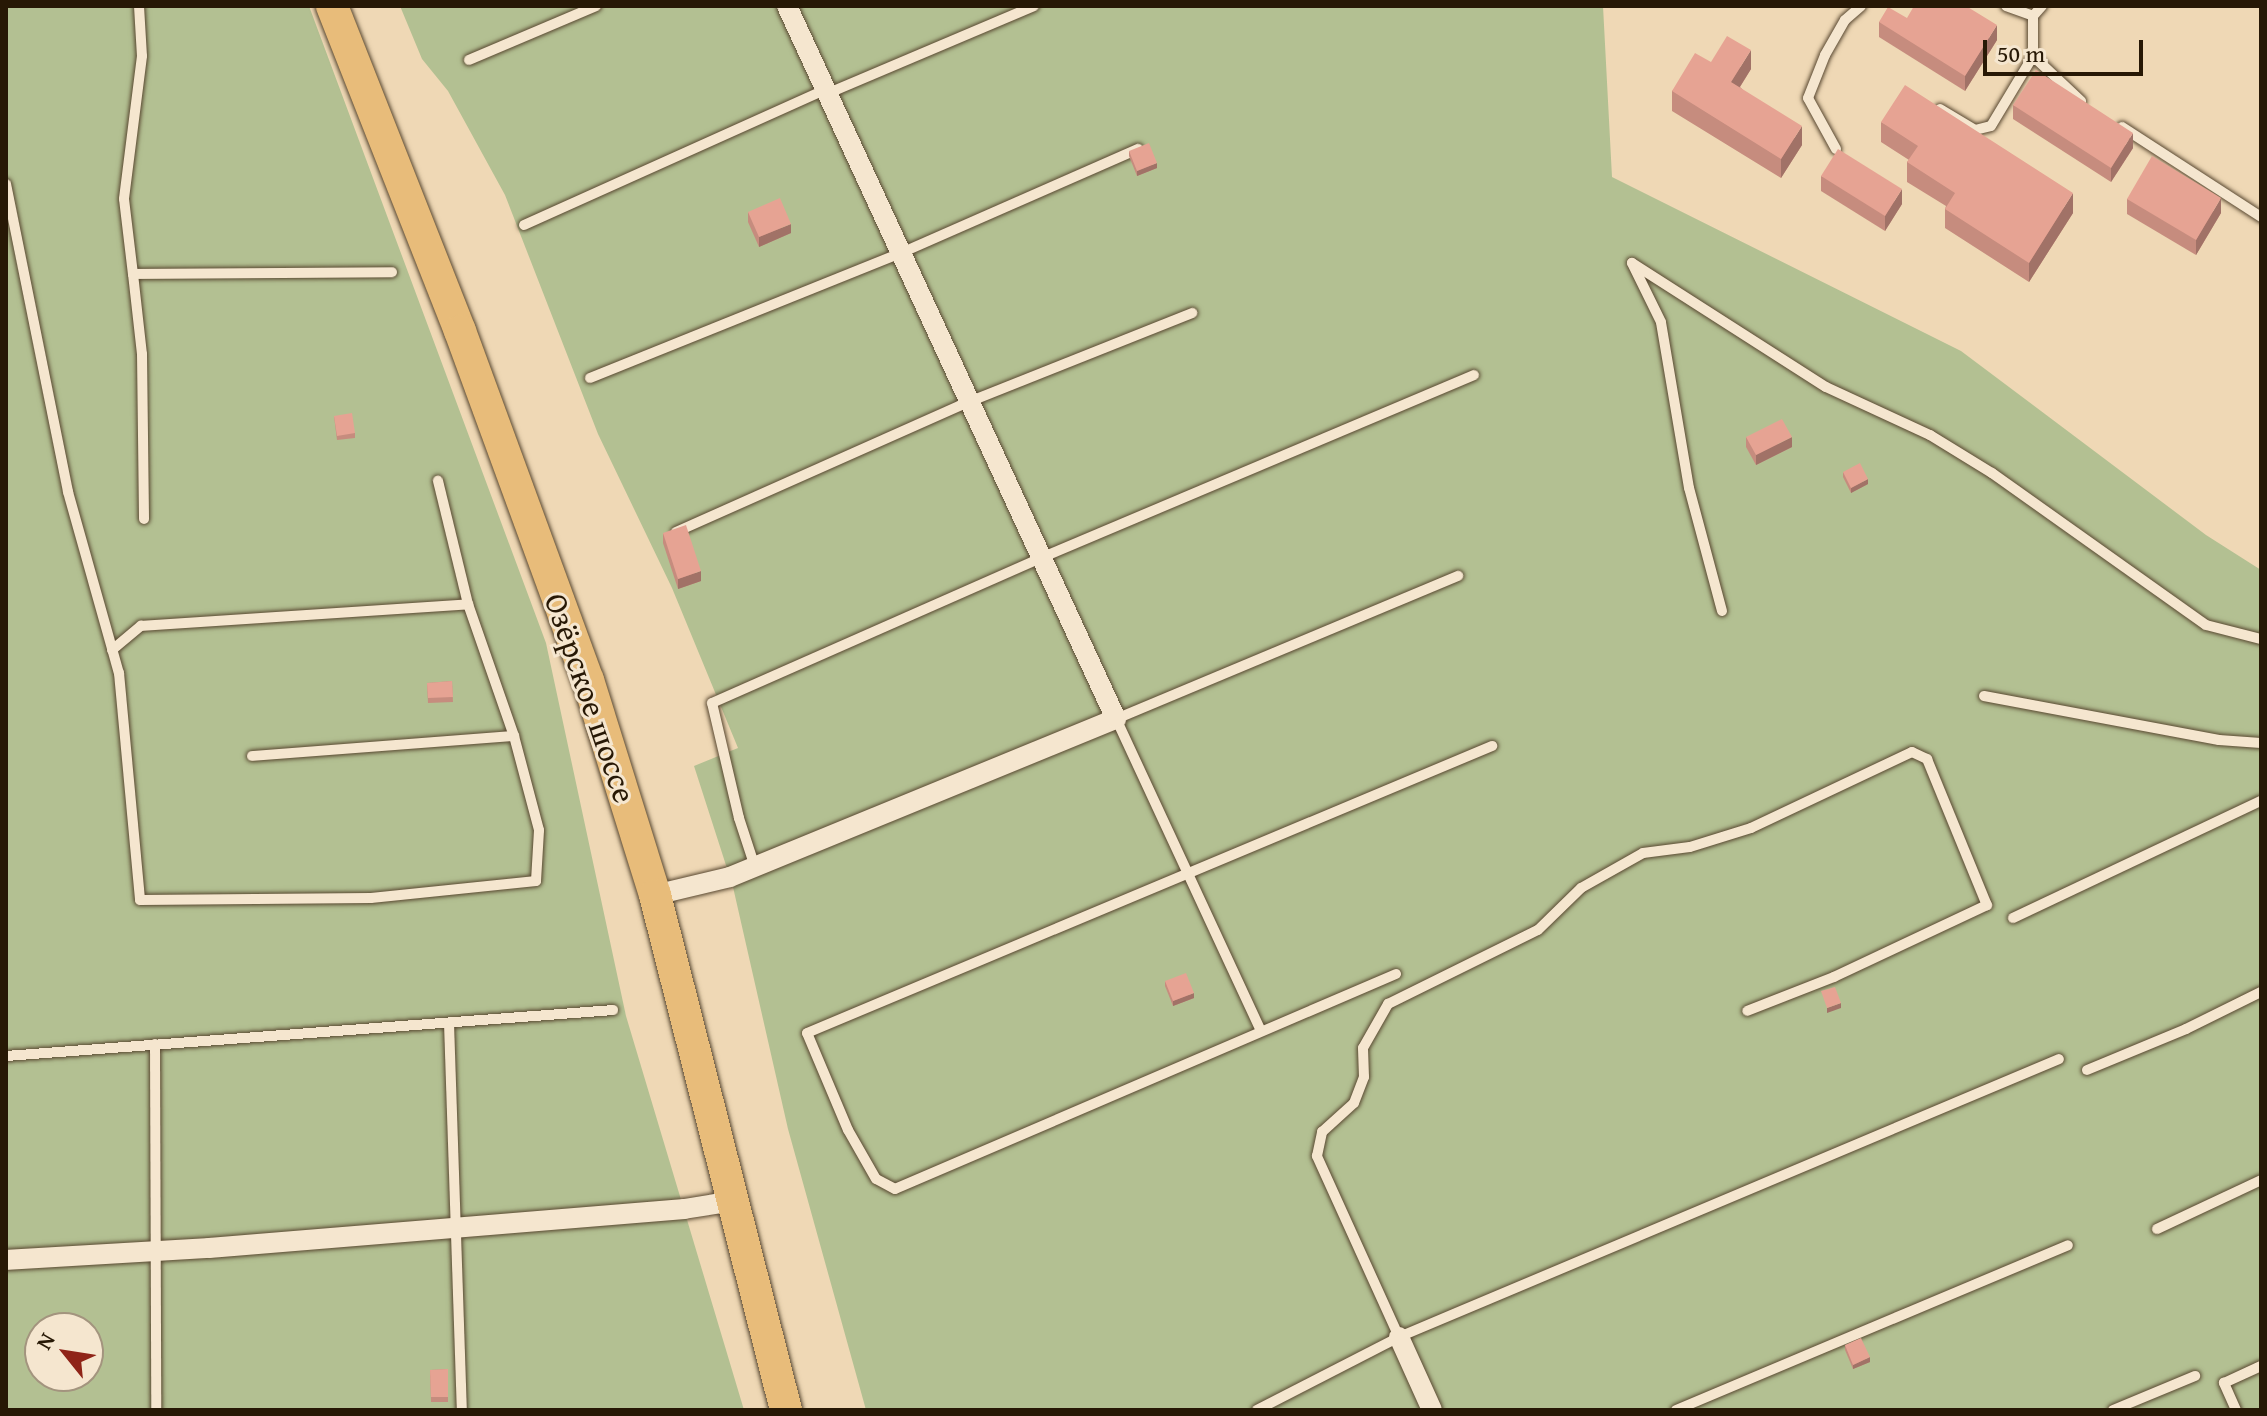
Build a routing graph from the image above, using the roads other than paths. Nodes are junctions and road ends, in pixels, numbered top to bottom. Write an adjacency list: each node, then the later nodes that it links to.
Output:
1 (139, 6): 23 (lane)
2 (332, 6): 46 (main road, Озёрское шоссе)
3 (596, 6): 11 (lane)
4 (787, 6): 12 (street)
5 (1034, 6): 12 (lane)
6 (1861, 6): 17 (lane)
7 (2006, 6): 9 (lane)
8 (2042, 6): 9 (lane)
9 (2033, 16): 10 (lane)
10 (2033, 56): 13 (lane); 14 (lane)
11 (469, 60)
12 (825, 90): 20 (lane); 21 (street)
13 (1936, 106)
14 (2089, 106)
15 (2116, 123): 19 (lane)
16 (1143, 147): 21 (lane)
17 (1836, 149)
18 (6, 184): 36 (lane)
19 (2261, 217)
20 (524, 225)
21 (901, 253): 26 (lane); 27 (street)
22 (392, 272): 23 (lane)
23 (133, 274): 29 (lane)
24 (1192, 313): 27 (lane)
25 (1474, 375): 31 (lane)
26 (590, 378)
27 (970, 404): 30 (lane); 31 (street)
28 (438, 481): 33 (lane)
29 (144, 519)
30 (664, 537)
31 (1041, 558): 38 (street); 44 (lane)
32 (1458, 576): 38 (lane)
33 (468, 604): 36 (lane); 39 (lane)
34 (1722, 611): 35 (lane)
35 (2261, 639)
36 (112, 650): 39 (lane)
37 (1984, 696): 40 (lane)
38 (1116, 719): 44 (street); 45 (lane)
39 (514, 736): 42 (lane)
40 (2261, 743)
41 (1492, 746): 45 (lane)
42 (252, 756)
43 (2261, 801): 47 (lane)
44 (755, 867): 46 (street)
45 (1188, 876): 53 (lane); 53 (lane)
46 (655, 895): 59 (main road, Озёрское шоссе)
47 (2013, 918)
48 (1396, 974): 53 (lane)
49 (2261, 992): 57 (lane)
50 (613, 1010): 52 (lane)
51 (1747, 1011): 65 (lane)
52 (449, 1023): 54 (lane); 60 (lane)
53 (1261, 1031)
54 (155, 1044): 55 (lane); 63 (lane)
55 (6, 1056)
56 (2059, 1059): 65 (lane)
57 (2087, 1070)
58 (2261, 1180): 61 (lane)
59 (734, 1201): 60 (street); 70 (main road, Озёрское шоссе)
60 (455, 1226): 63 (street); 69 (lane)
61 (2157, 1229)
62 (2068, 1245): 73 (lane)
63 (156, 1251): 64 (street); 68 (lane)
64 (6, 1260)
65 (1399, 1337): 71 (lane); 72 (street)
66 (2261, 1366): 75 (lane)
67 (2195, 1376): 74 (lane)
68 (156, 1410)
69 (462, 1410)
70 (786, 1410)
71 (1257, 1410)
72 (1432, 1410)
73 (1676, 1410)
74 (2113, 1410)
75 (2236, 1410)

